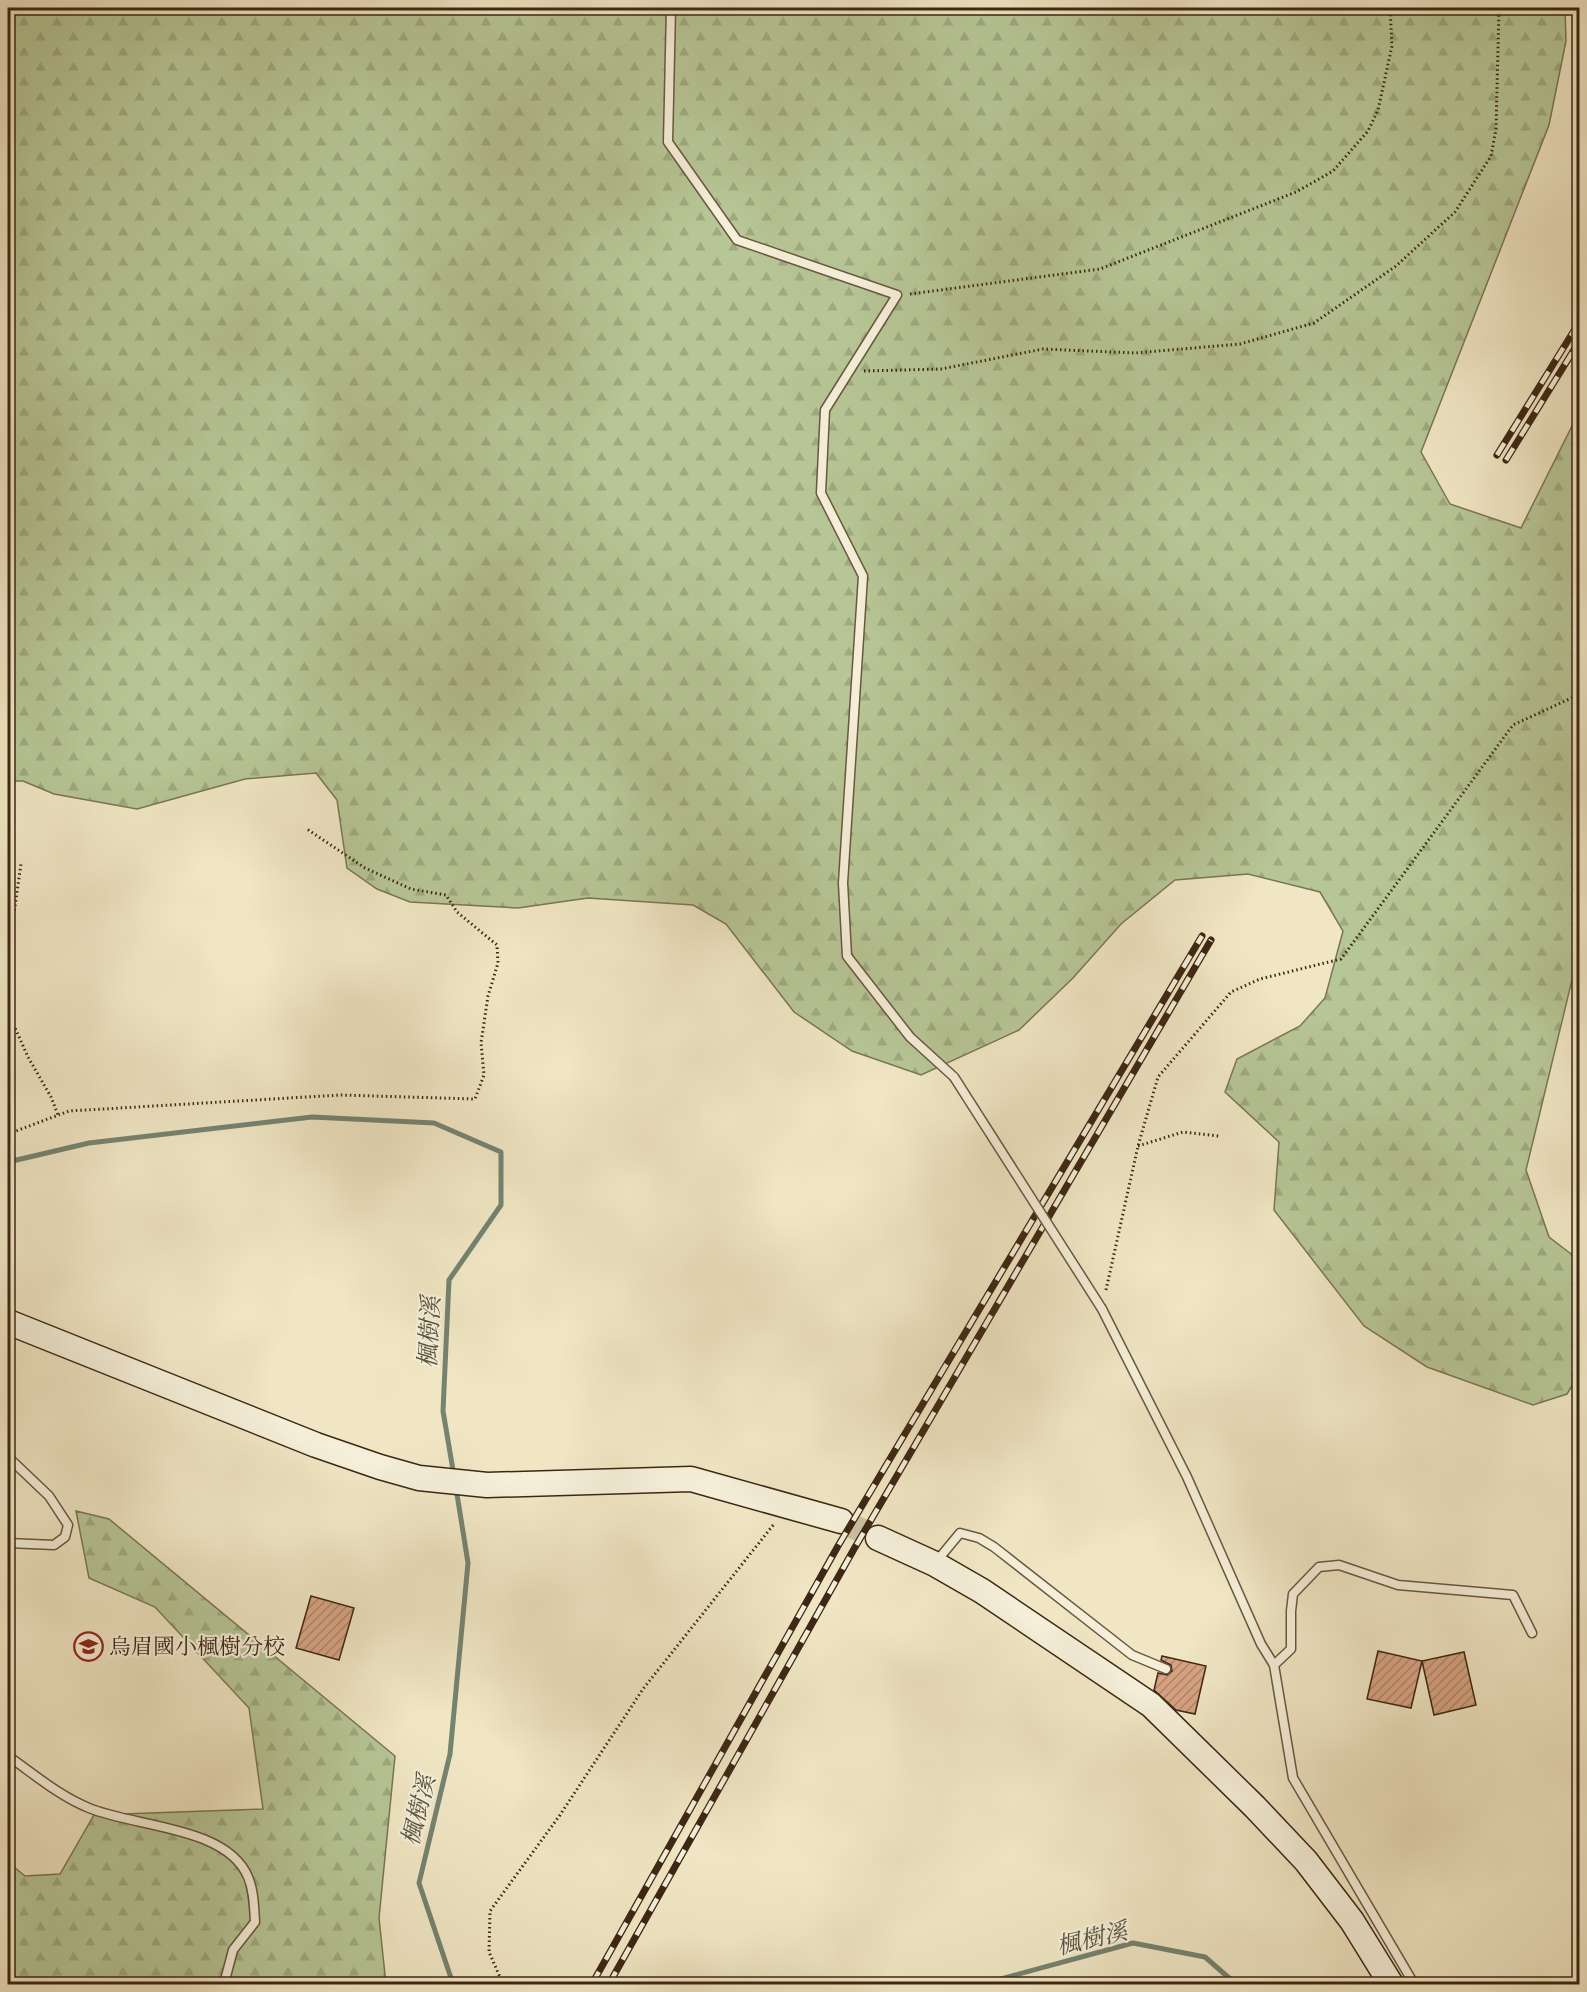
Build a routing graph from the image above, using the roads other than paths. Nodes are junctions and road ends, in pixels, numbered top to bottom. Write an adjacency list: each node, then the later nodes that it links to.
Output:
1 (671, 8): 9 (lane, bridge)
2 (8, 1322): 4 (street)
3 (8, 1457): 6 (lane)
4 (841, 1521)
5 (878, 1538): 7 (street)
6 (8, 1543)
7 (935, 1564): 10 (lane); 13 (street)
8 (1532, 1633): 9 (lane)
9 (1274, 1665): 14 (lane)
10 (1166, 1669)
11 (8, 1756): 12 (lane)
12 (224, 1984)
13 (1391, 1984)
14 (1414, 1984)

